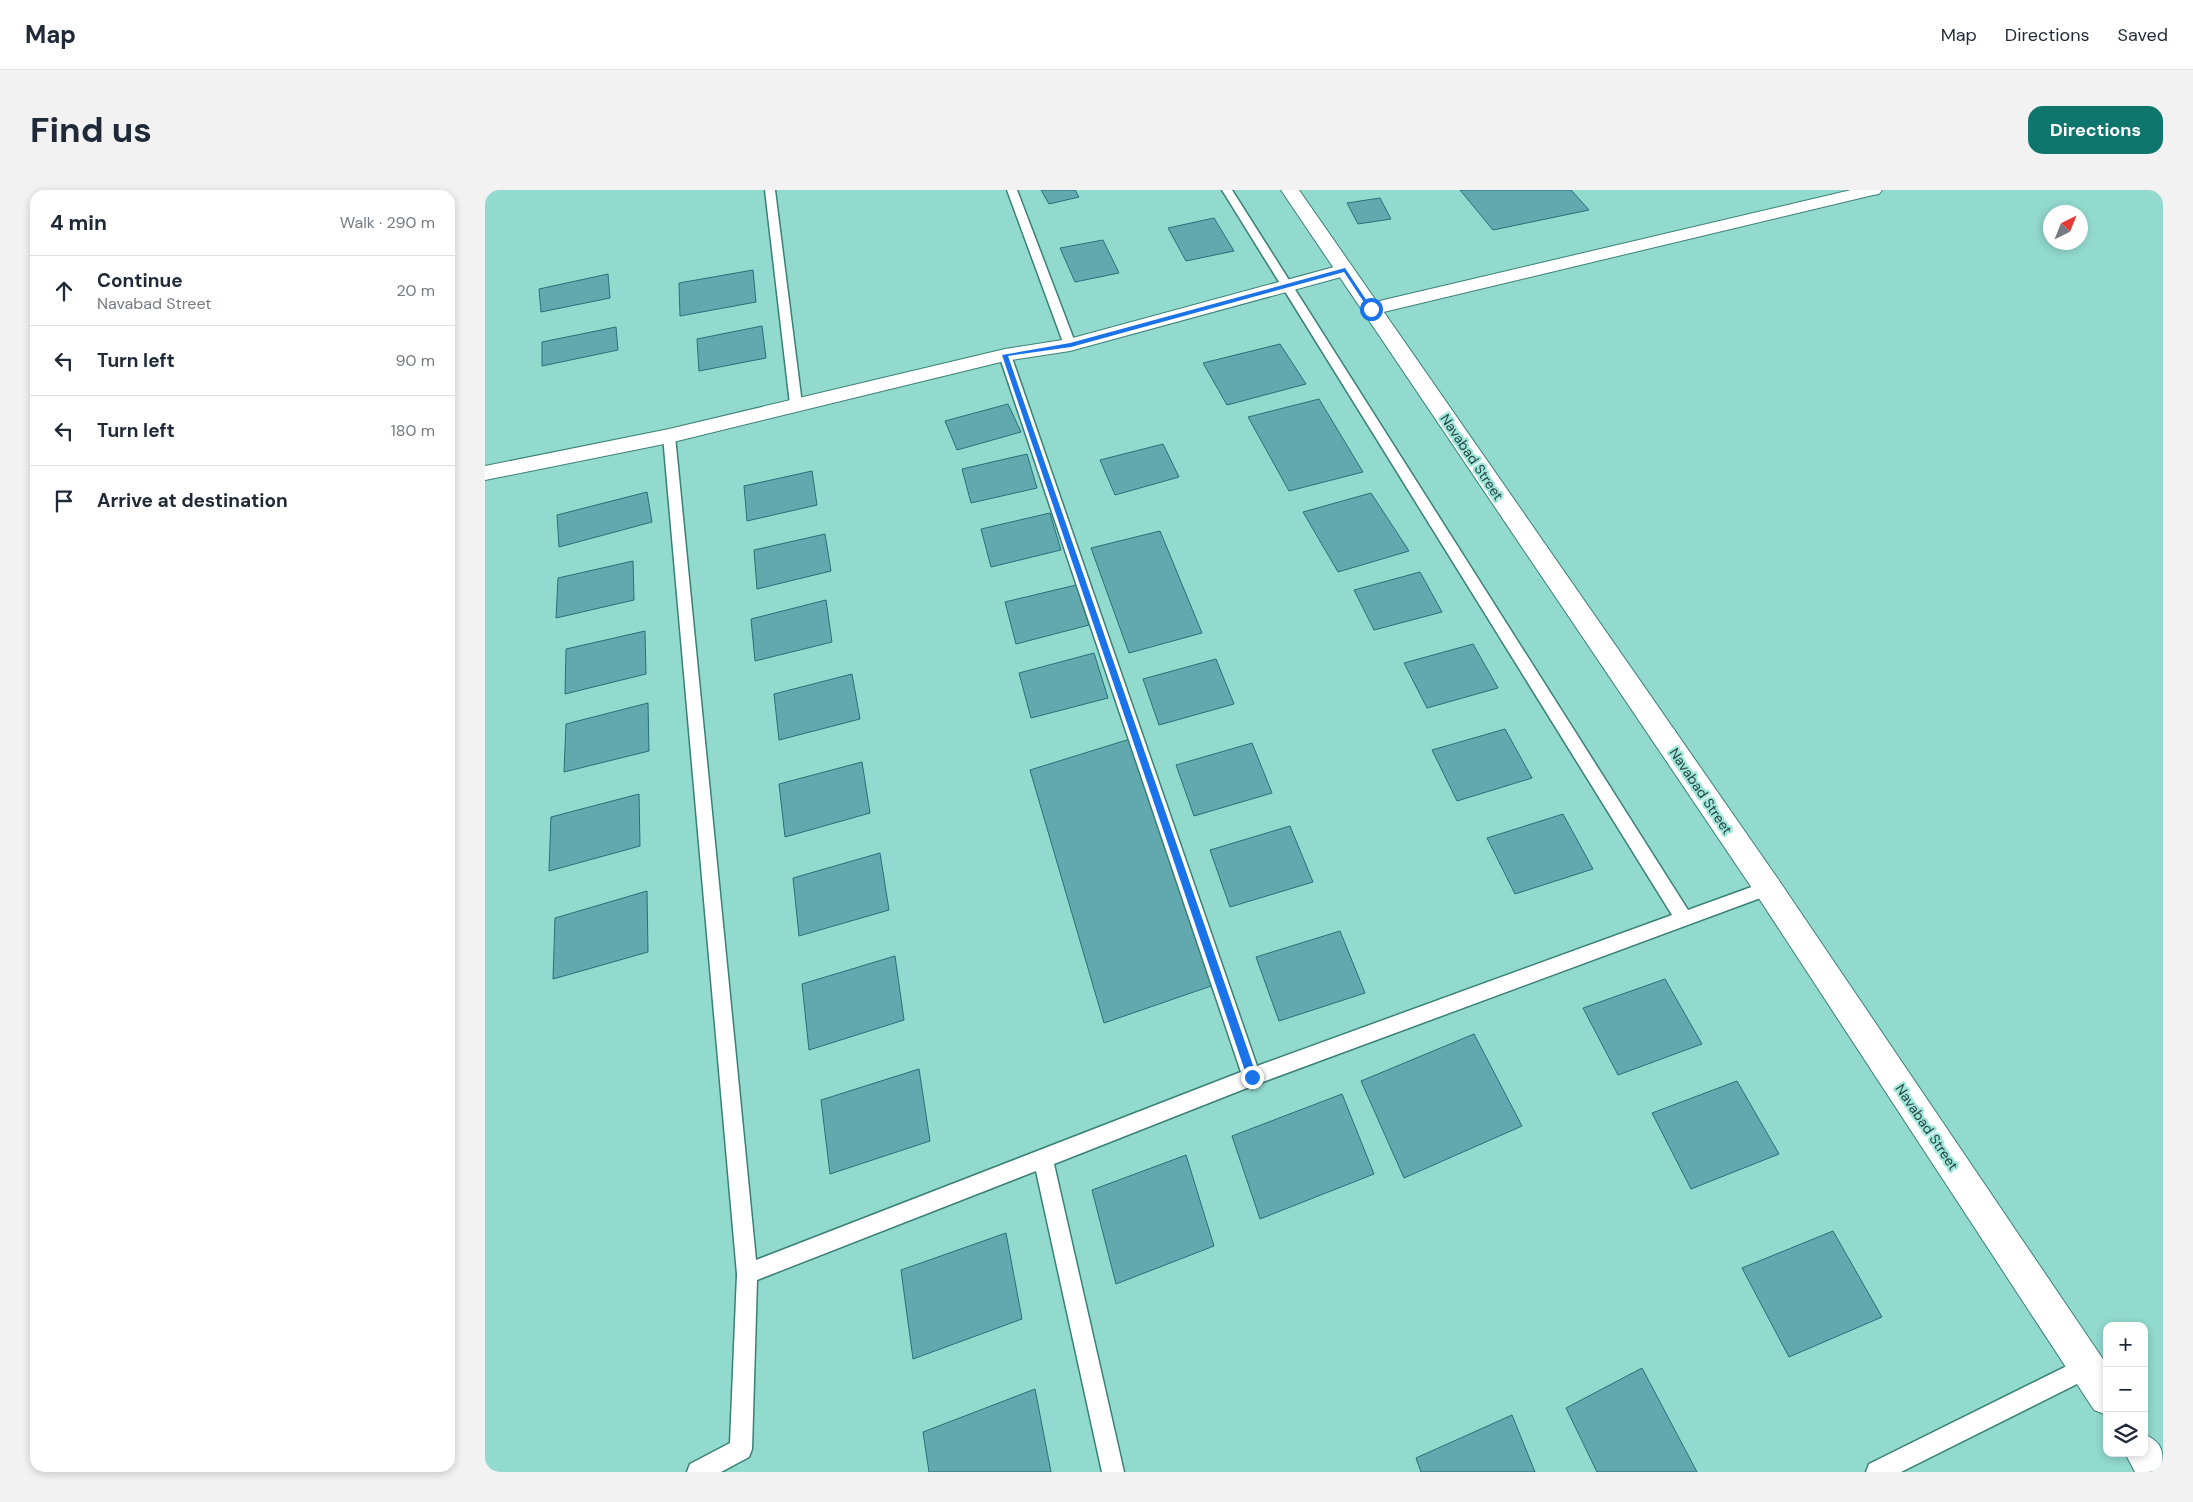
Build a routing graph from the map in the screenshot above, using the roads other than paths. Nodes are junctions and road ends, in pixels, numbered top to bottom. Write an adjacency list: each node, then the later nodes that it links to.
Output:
1 (770, 190): 11 (lane)
2 (1012, 190): 9 (lane)
3 (1227, 190): 7 (lane)
4 (1290, 190): 6 (street, Navabad Street)
5 (1865, 191): 8 (street)
6 (1345, 270): 7 (street); 8 (street, Navabad Street)
7 (1286, 285): 9 (street); 15 (lane)
8 (1371, 309): 14 (street, Navabad Street)
9 (1071, 345): 10 (street)
10 (1005, 355): 11 (street); 16 (lane)
11 (796, 404): 12 (street)
12 (669, 436): 13 (street); 18 (lane)
13 (485, 473)
14 (1767, 888): 15 (lane); 19 (street, Navabad Street)
15 (1684, 919): 16 (lane)
16 (1252, 1077): 17 (lane)
17 (1043, 1158): 18 (lane); 23 (lane)
18 (747, 1274): 22 (lane)
19 (2087, 1366): 20 (street, Navabad Street); 24 (lane)
20 (2103, 1390)
21 (2147, 1457): 25 (street)
22 (698, 1472)
23 (1113, 1472)
24 (1877, 1472)
25 (2157, 1472)

